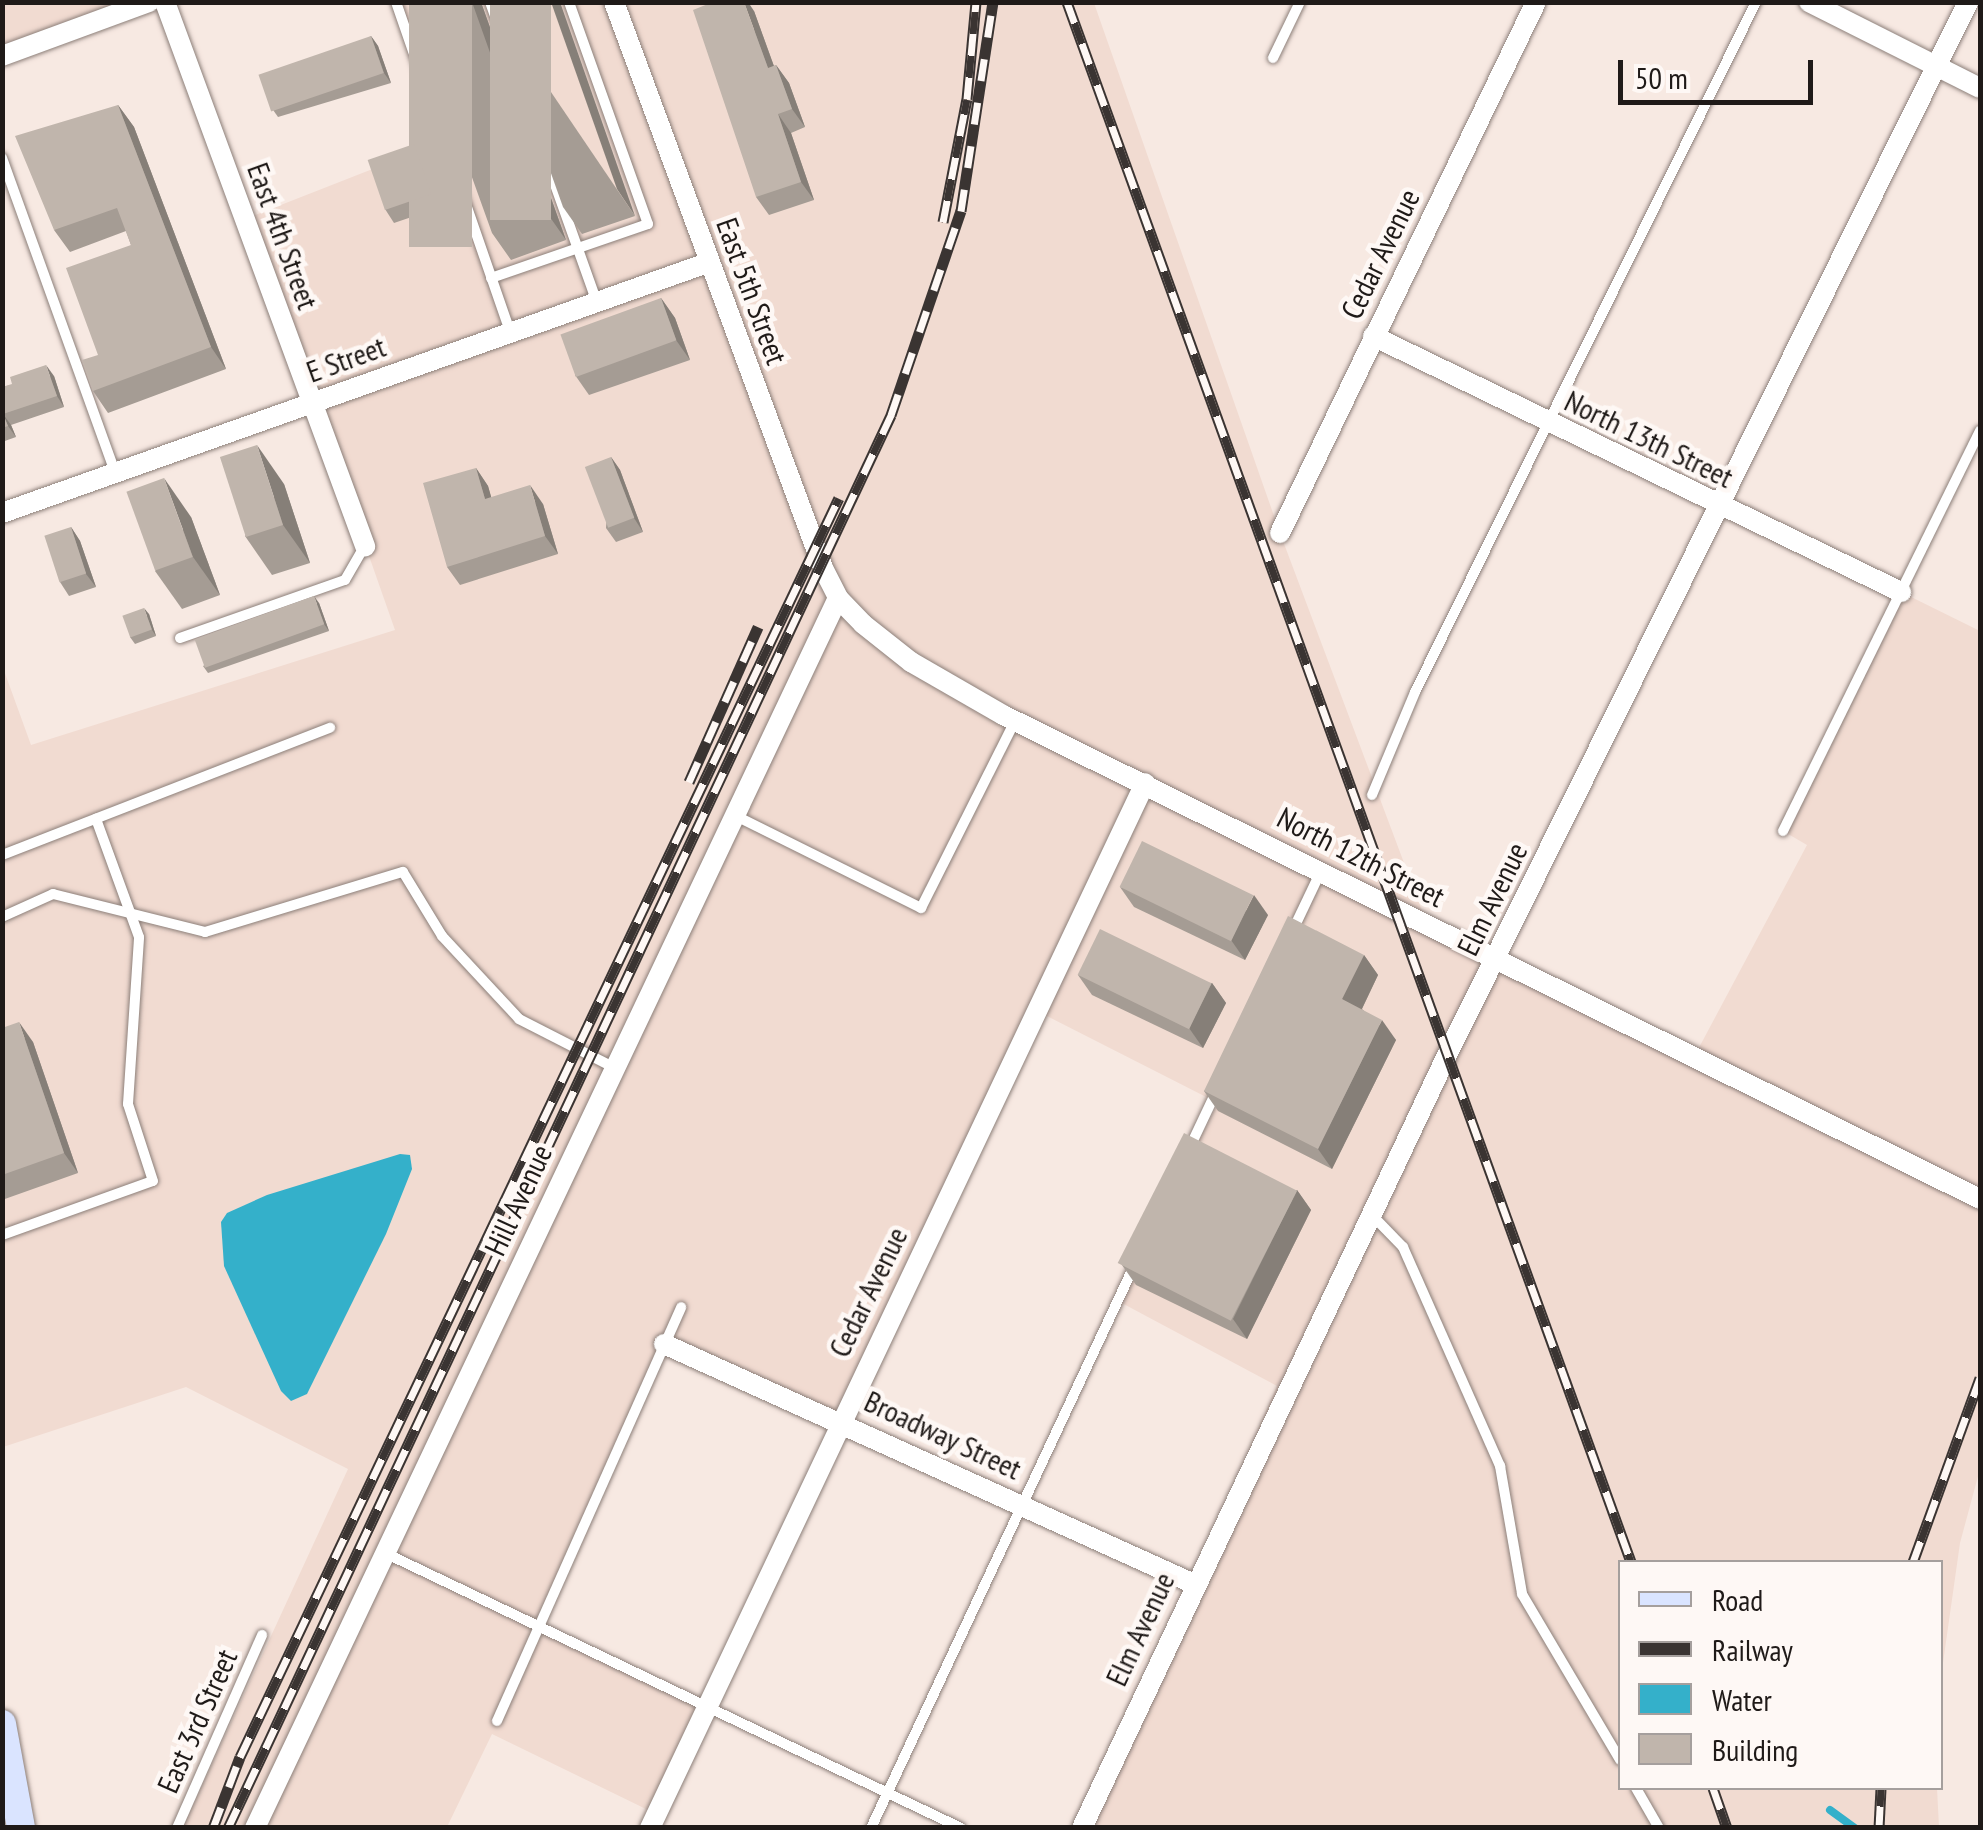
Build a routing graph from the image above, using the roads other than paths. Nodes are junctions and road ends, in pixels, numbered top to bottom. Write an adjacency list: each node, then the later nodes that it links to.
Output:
1 (150, 2): 12 (street)
2 (165, 2): 24 (street, East 4th Street)
3 (396, 2): 20 (lane)
4 (490, 2): 18 (lane)
5 (569, 2): 18 (lane)
6 (614, 2): 19 (street, East 5th Street)
7 (1300, 2): 14 (lane)
8 (1536, 2): 23 (street, Cedar Avenue)
9 (1756, 2): 25 (lane)
10 (1809, 2): 15 (street)
11 (1968, 2): 15 (street, Elm Avenue)
12 (120, 7): 13 (street)
13 (2, 56)
14 (1272, 58)
15 (1937, 66): 16 (street); 28 (street, Elm Avenue)
16 (1980, 88)
17 (2, 158): 27 (lane)
18 (578, 248): 20 (lane); 21 (lane)
19 (710, 262): 21 (street, E Street); 33 (street, East 5th Street)
20 (492, 278): 22 (lane)
21 (596, 302): 22 (street, E Street)
22 (510, 332): 24 (street, E Street)
23 (1373, 336): 25 (street, North 13th Street); 30 (street, Cedar Avenue)
24 (312, 403): 27 (street, E Street); 31 (street, East 4th Street)
25 (1548, 423): 28 (street, North 13th Street); 38 (lane)
26 (1980, 431): 32 (lane)
27 (115, 473): 29 (street, E Street)
28 (1718, 507): 32 (street, North 13th Street); 47 (street, Elm Avenue)
29 (2, 513)
30 (1280, 533)
31 (365, 546): 34 (lane)
32 (1902, 592): 41 (lane)
33 (838, 598): 35 (street, North 12th Street); 39 (street, Hill Avenue)
34 (180, 638)
35 (1014, 721): 37 (street, North 12th Street); 39 (lane)
36 (330, 728): 40 (lane)
37 (1145, 783): 43 (street, North 12th Street); 57 (street, Cedar Avenue)
38 (1372, 795)
39 (733, 815): 48 (street, Hill Avenue)
40 (96, 819): 42 (lane); 45 (lane)
41 (1782, 831)
42 (2, 855)
43 (1321, 870): 46 (lane); 47 (street, North 12th Street)
44 (2, 916): 45 (lane)
45 (133, 916): 48 (lane); 53 (lane)
46 (1284, 948)
47 (1496, 959): 51 (street, North 12th Street); 52 (street, Elm Avenue)
48 (613, 1067): 59 (street, Hill Avenue)
49 (1224, 1076): 50 (lane)
50 (1183, 1162)
51 (1980, 1199)
52 (1370, 1214): 60 (street, Elm Avenue); 66 (lane)
53 (2, 1235)
54 (1141, 1252): 58 (lane)
55 (681, 1307): 56 (lane)
56 (664, 1344): 57 (street, Broadway Street); 61 (lane)
57 (840, 1420): 58 (street, Broadway Street); 63 (street, Cedar Avenue)
58 (1022, 1504): 60 (street, Broadway Street); 68 (lane)
59 (385, 1553): 61 (lane); 71 (street, Hill Avenue)
60 (1194, 1584): 75 (street, Elm Avenue)
61 (538, 1627): 63 (lane); 64 (lane)
62 (262, 1635): 70 (lane, East 3rd Street)
63 (705, 1705): 68 (lane); 72 (street, Cedar Avenue)
64 (497, 1722)
65 (2, 1724): 69 (street)
66 (1618, 1757)
67 (1637, 1790): 76 (lane)
68 (888, 1793): 73 (lane); 74 (lane)
69 (21, 1828)
70 (177, 1828)
71 (254, 1828)
72 (650, 1828)
73 (871, 1828)
74 (961, 1828)
75 (1082, 1828)
76 (1659, 1828)

